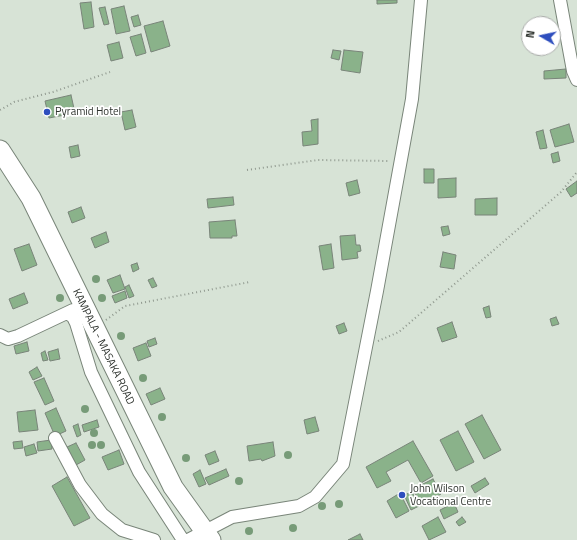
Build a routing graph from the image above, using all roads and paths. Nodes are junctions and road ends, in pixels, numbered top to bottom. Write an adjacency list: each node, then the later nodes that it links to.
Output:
1 (421, 0): 7 (street)
2 (560, 0): 4 (street)
3 (110, 72): 5 (path)
4 (577, 80)
5 (0, 110)
6 (0, 150): 11 (main road, KAMPALA - MASAKA ROAD)
7 (400, 161): 8 (path); 14 (street)
8 (247, 170)
9 (577, 172): 14 (path)
10 (250, 282): 12 (path)
11 (75, 309): 12 (main road, KAMPALA - MASAKA ROAD); 13 (street); 18 (street)
12 (94, 329): 16 (main road, KAMPALA - MASAKA ROAD)
13 (0, 335)
14 (366, 346): 16 (street)
15 (55, 438): 17 (street)
16 (202, 537)
17 (154, 540)
18 (183, 540)

